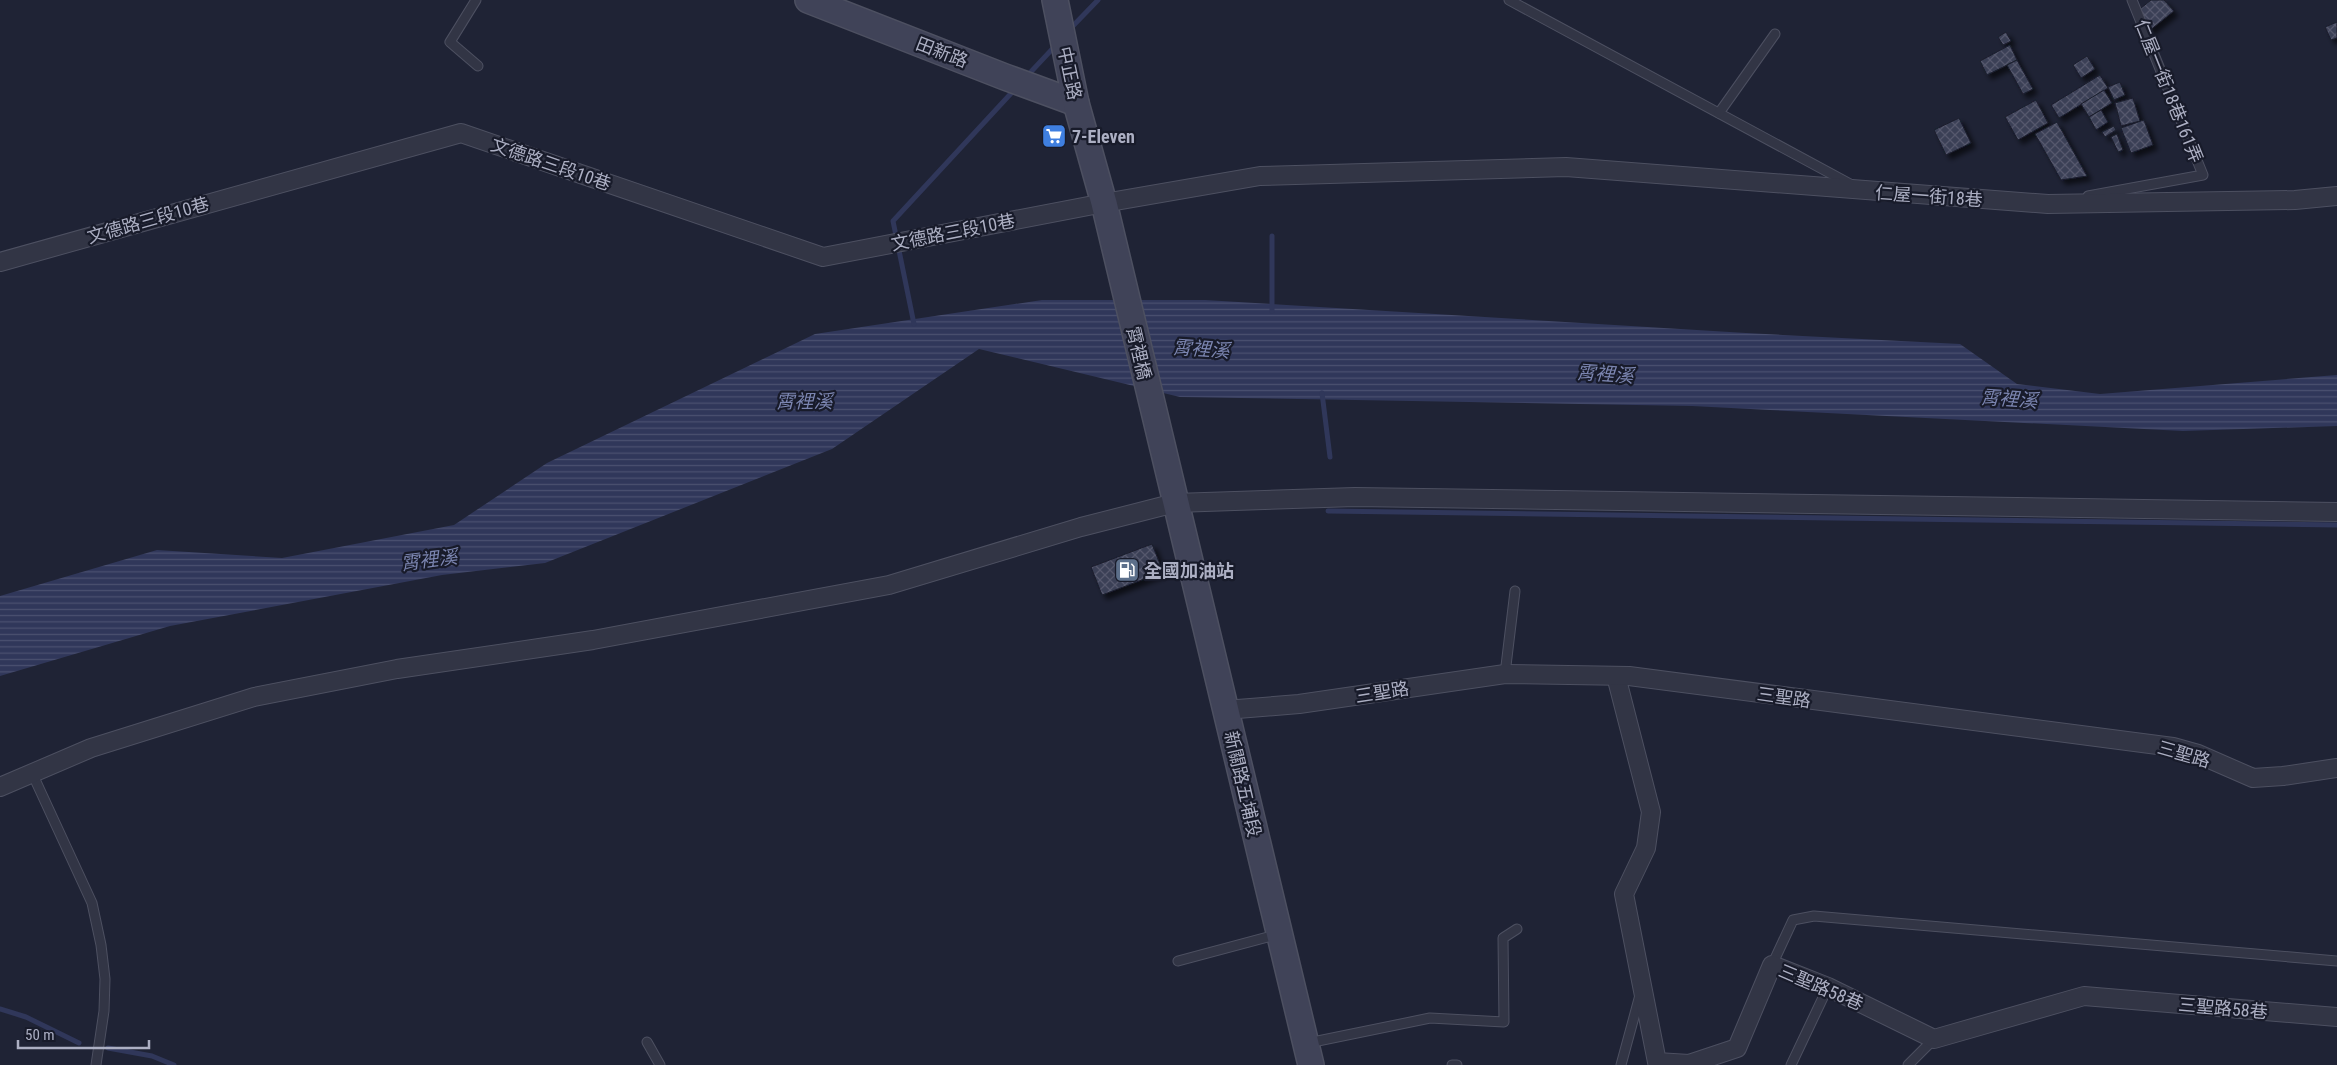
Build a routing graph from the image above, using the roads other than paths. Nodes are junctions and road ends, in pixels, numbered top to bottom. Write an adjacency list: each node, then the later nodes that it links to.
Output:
1 (476, 0): 7 (lane)
2 (808, 0): 8 (main road, 田新路)
3 (1055, 0): 8 (main road, 中正路)
4 (1509, 0): 9 (lane, 仁屋一街18巷)
5 (2132, 0): 13 (lane, 仁屋一街18巷161弄)
6 (1775, 34): 9 (lane)
7 (478, 66)
8 (1076, 103): 12 (main road, 中正路)
9 (1719, 113): 10 (lane, 仁屋一街18巷)
10 (1864, 191): 12 (street, 文德路三段10巷); 13 (street, 仁屋一街18巷)
11 (2337, 196): 13 (street, 仁屋一街18巷)
12 (1104, 203): 14 (street, 文德路三段10巷); 15 (main road, 霄裡橋)
13 (2048, 204)
14 (0, 262)
15 (1174, 502): 16 (street); 20 (main road, 新關路五埔段); 22 (street)
16 (2337, 512)
17 (1515, 591): 18 (lane)
18 (1505, 674): 19 (street, 三聖路); 20 (street, 三聖路)
19 (1616, 676): 21 (street, 三聖路); 29 (street, 三聖路58巷)
20 (1225, 710): 25 (main road, 新關路五埔段)
21 (2337, 768)
22 (32, 772): 23 (street); 35 (lane)
23 (0, 787)
24 (1517, 929): 34 (lane)
25 (1279, 934): 26 (lane); 34 (main road, 新關路五埔段)
26 (1178, 961)
27 (2337, 962): 28 (lane)
28 (1772, 965): 29 (street, 三聖路58巷); 30 (street, 三聖路58巷)
29 (1642, 986): 39 (lane)
30 (1828, 988): 32 (street, 三聖路58巷); 40 (lane)
31 (2337, 1017): 32 (street, 三聖路58巷)
32 (1934, 1039): 41 (lane)
33 (647, 1042): 36 (lane)
34 (1308, 1054)
35 (96, 1065)
36 (660, 1065)
37 (1452, 1065): 38 (lane)
38 (1457, 1065)
39 (1621, 1065)
40 (1791, 1065)
41 (1908, 1065)

